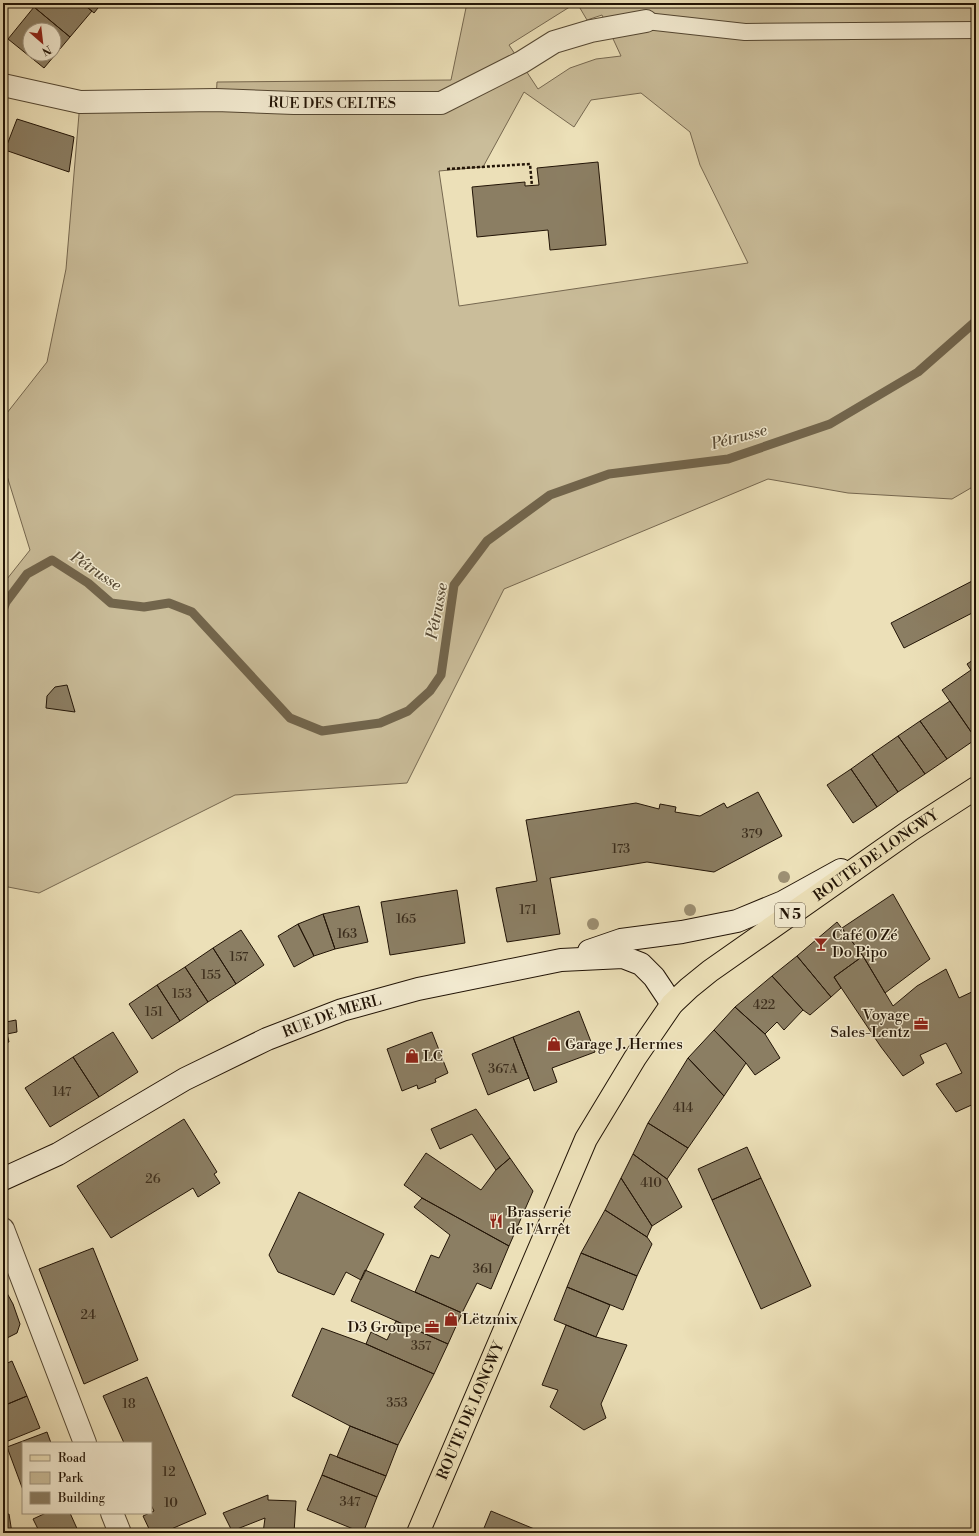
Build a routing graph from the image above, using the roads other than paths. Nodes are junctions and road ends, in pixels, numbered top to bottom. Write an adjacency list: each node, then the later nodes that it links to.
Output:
1 (646, 21): 2 (lane); 3 (main road, RUE DES CELTES)
2 (976, 30)
3 (3, 85)
4 (976, 788): 5 (main road, ROUTE DE LONGWY / N 5)
5 (911, 830): 6 (main road, N 5); 7 (main road, ROUTE DE LONGWY / N 5)
6 (561, 960): 7 (main road, RUE DE MERL); 8 (main road, RUE DE MERL)
7 (672, 1004): 13 (main road, ROUTE DE LONGWY / N 5)
8 (3, 1179)
9 (3, 1228): 10 (main road)
10 (85, 1442)
11 (112, 1514): 12 (main road)
12 (120, 1533)
13 (418, 1533)

